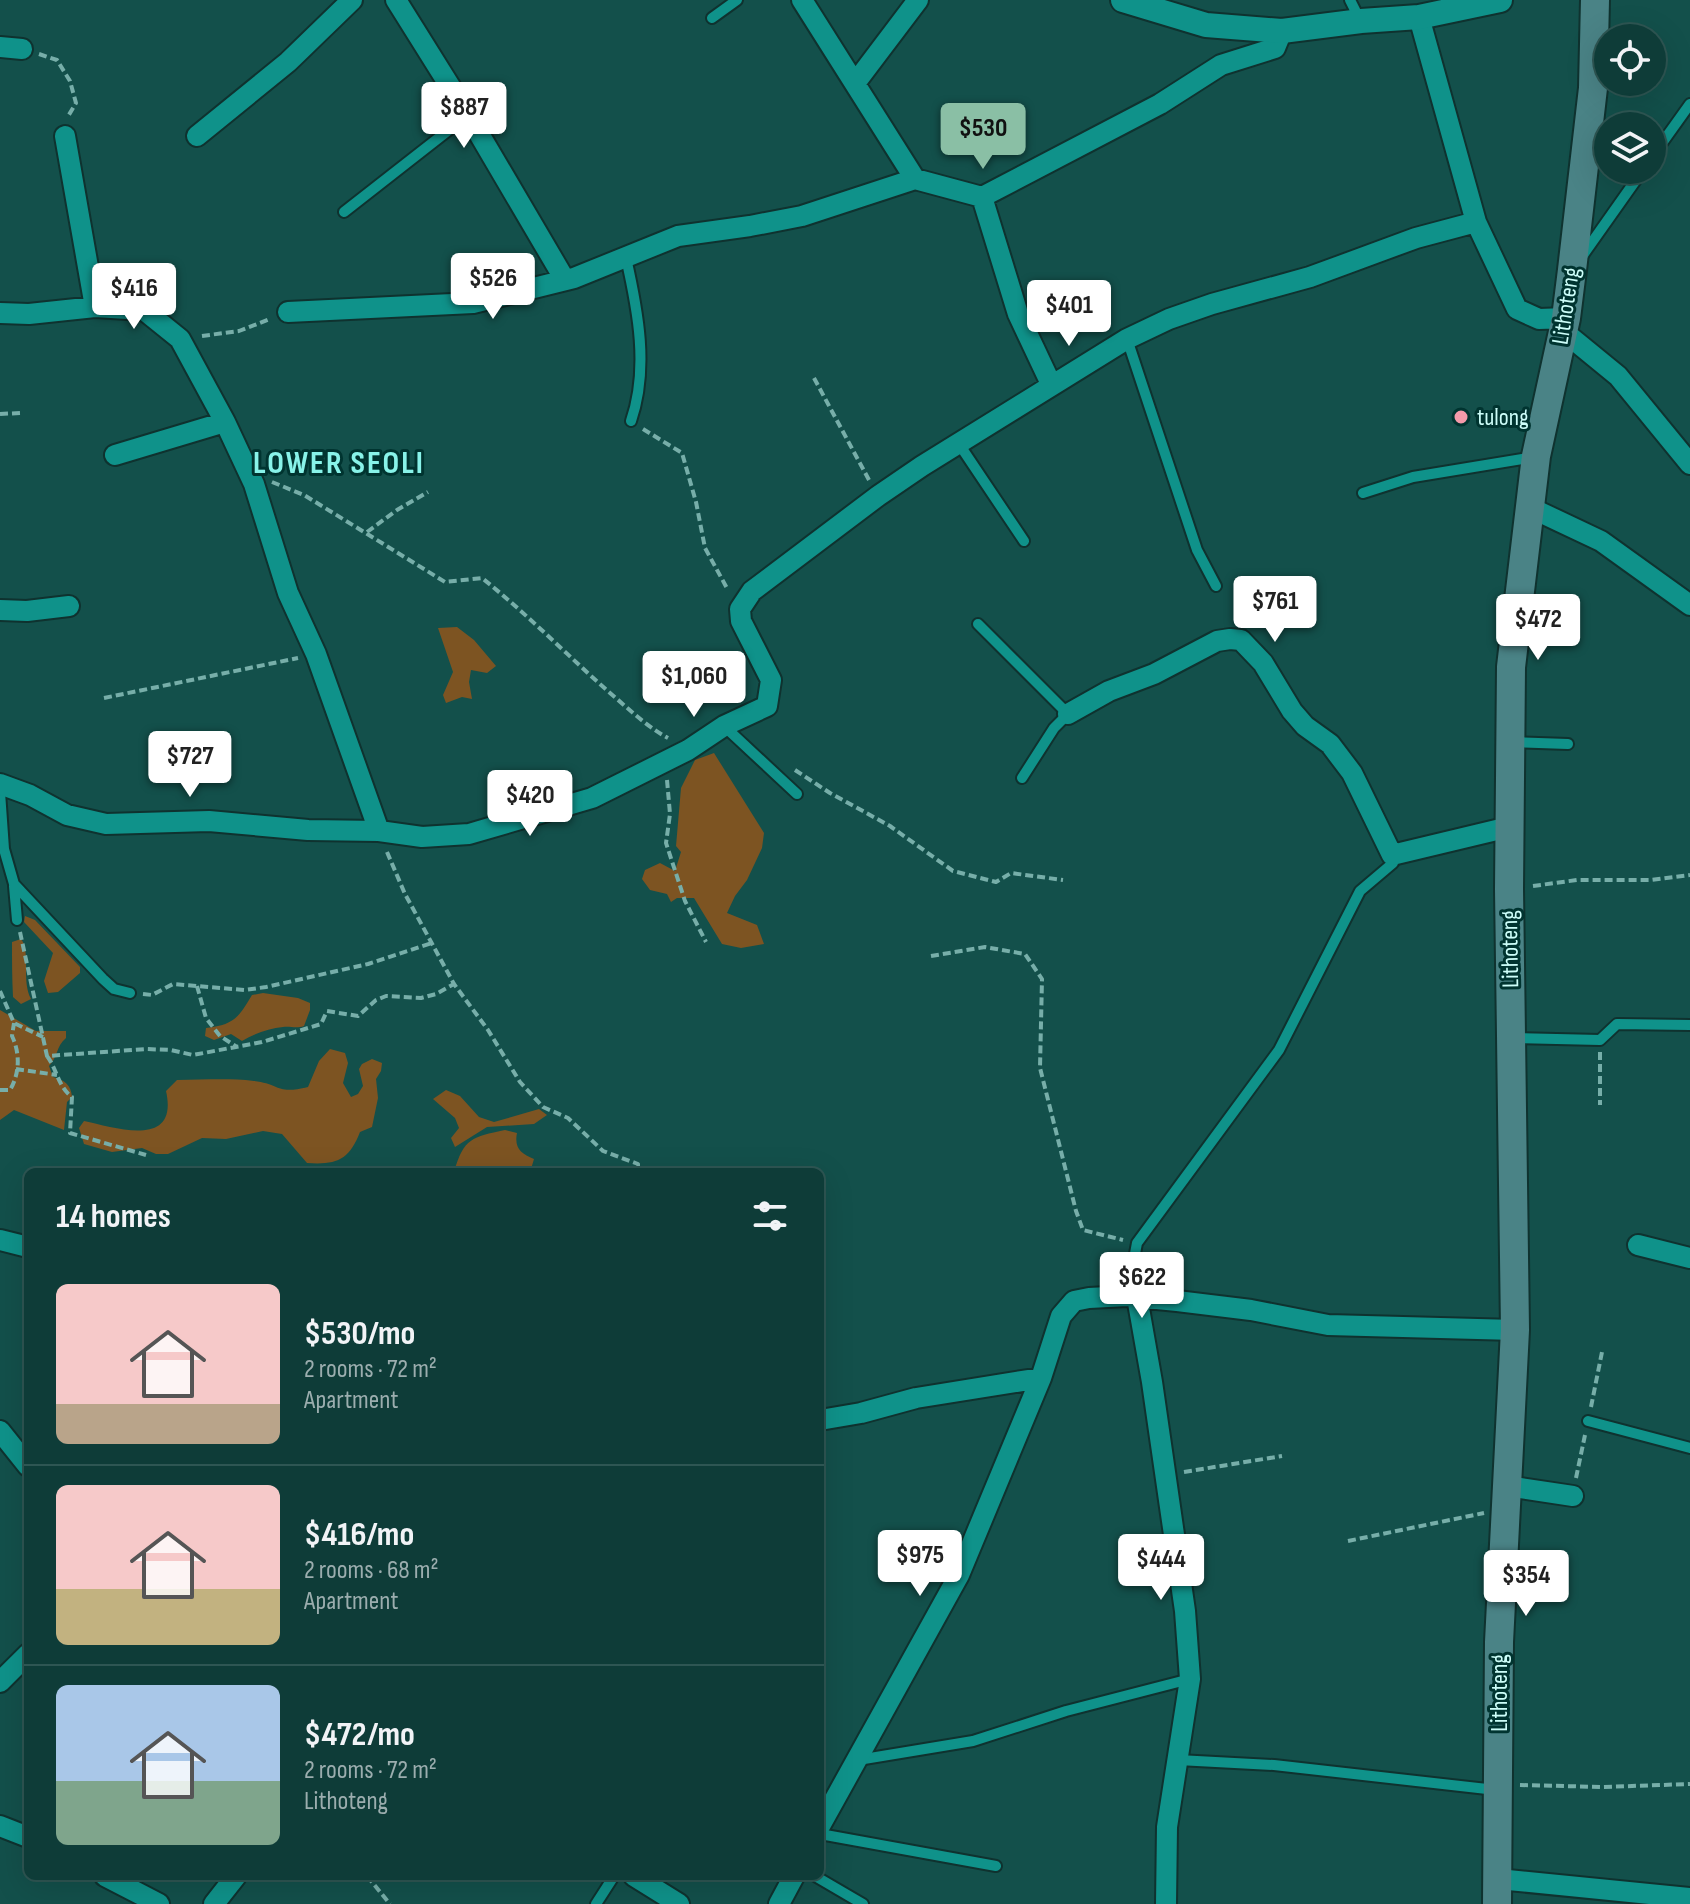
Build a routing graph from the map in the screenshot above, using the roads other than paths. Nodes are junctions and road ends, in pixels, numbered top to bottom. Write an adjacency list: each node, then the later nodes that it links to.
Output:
1 (352, 0): 19 (street)
2 (396, 0): 17 (street)
3 (737, 0): 11 (lane)
4 (802, 0): 15 (street)
5 (918, 0): 15 (street)
6 (1123, 0): 12 (street)
7 (1500, 0): 10 (street)
8 (1595, 0): 27 (main road, Lithoteng)
9 (1355, 11): 10 (street); 12 (street)
10 (1419, 17): 25 (street)
11 (712, 18)
12 (1282, 31): 23 (street)
13 (0, 47): 14 (street)
14 (22, 49)
15 (856, 82): 21 (street)
16 (1690, 104): 20 (lane)
17 (468, 115): 24 (lane); 28 (street)
18 (65, 136): 29 (street)
19 (197, 136)
20 (1666, 137)
21 (915, 179): 23 (street); 26 (street)
22 (1633, 184): 27 (lane)
23 (982, 197): 34 (street)
24 (344, 212)
25 (1476, 222): 32 (street); 33 (street)
26 (626, 258): 28 (street); 35 (lane)
27 (1572, 270): 32 (main road, Lithoteng)
28 (565, 280): 30 (street)
29 (95, 307): 31 (street); 36 (street)
30 (288, 312)
31 (0, 313)
32 (1564, 324): 39 (main road, Lithoteng); 40 (street)
33 (1127, 339): 34 (street); 44 (lane)
34 (1051, 384): 37 (street)
35 (631, 421)
36 (225, 422): 38 (street); 58 (street)
37 (959, 444): 43 (lane); 50 (street)
38 (115, 455)
39 (1536, 456): 41 (lane); 42 (main road, Lithoteng)
40 (1690, 464)
41 (1363, 493)
42 (1529, 507): 45 (street); 51 (main road, Lithoteng)
43 (1024, 541)
44 (1216, 586)
45 (1690, 605)
46 (69, 606): 47 (street)
47 (0, 610)
48 (978, 624): 49 (lane)
49 (1068, 714): 53 (lane); 59 (street)
50 (724, 726): 56 (lane); 58 (street)
51 (1510, 742): 52 (lane); 57 (main road, Lithoteng)
52 (1568, 744)
53 (1022, 778)
54 (0, 784): 58 (street)
55 (0, 792): 60 (lane)
56 (797, 794)
57 (1509, 827): 59 (street); 64 (main road, Lithoteng)
58 (379, 831)
59 (1392, 855): 69 (lane)
60 (14, 884): 61 (lane); 62 (lane)
61 (17, 920)
62 (130, 993)
63 (1690, 1025): 64 (lane)
64 (1511, 1038): 70 (main road, Lithoteng)
65 (0, 1240): 67 (street)
66 (1638, 1245): 68 (street)
67 (24, 1246)
68 (1690, 1258)
69 (1132, 1297): 70 (street); 71 (street); 80 (street)
70 (1515, 1330): 77 (main road, Lithoteng)
71 (1041, 1378): 72 (street); 83 (street)
72 (824, 1419)
73 (1588, 1421): 75 (lane)
74 (0, 1431): 76 (street)
75 (1690, 1448)
76 (24, 1461)
77 (1506, 1496): 78 (street); 84 (main road, Lithoteng)
78 (1573, 1496)
79 (24, 1658): 81 (street)
80 (1190, 1679): 82 (street); 83 (lane)
81 (0, 1682)
82 (1178, 1760): 84 (lane); 104 (street)
83 (855, 1761): 85 (street)
84 (1498, 1787): 96 (main road, Lithoteng)
85 (824, 1819)
86 (0, 1826): 87 (street)
87 (24, 1835)
88 (824, 1835): 89 (lane)
89 (996, 1866)
90 (113, 1880): 98 (street)
91 (233, 1880): 99 (street)
92 (611, 1880): 100 (lane)
93 (640, 1880): 101 (street)
94 (792, 1880): 102 (street)
95 (822, 1880): 103 (lane)
96 (1498, 1891): 97 (street)
97 (1690, 1898)
98 (159, 1904)
99 (214, 1904)
100 (596, 1904)
101 (679, 1904)
102 (779, 1904)
103 (863, 1904)
104 (1166, 1904)

